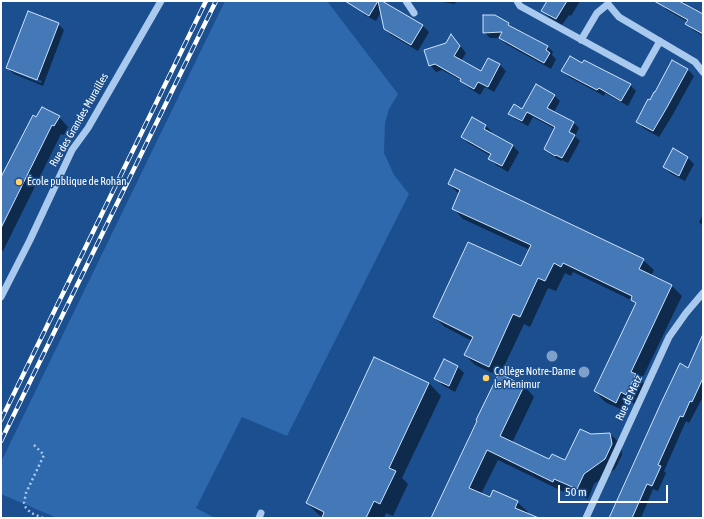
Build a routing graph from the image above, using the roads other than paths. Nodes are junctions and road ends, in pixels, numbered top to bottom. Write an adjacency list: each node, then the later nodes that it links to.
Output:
1 (160, 1): 10 (street, Rue des Grandes Murailles)
2 (406, 1): 5 (street)
3 (517, 1): 6 (street)
4 (608, 2): 6 (street); 7 (street)
5 (414, 13)
6 (581, 40): 7 (street)
7 (660, 41): 8 (street)
8 (703, 72)
9 (703, 293): 11 (street, Rue de Metz)
10 (1, 296)
11 (586, 518)

